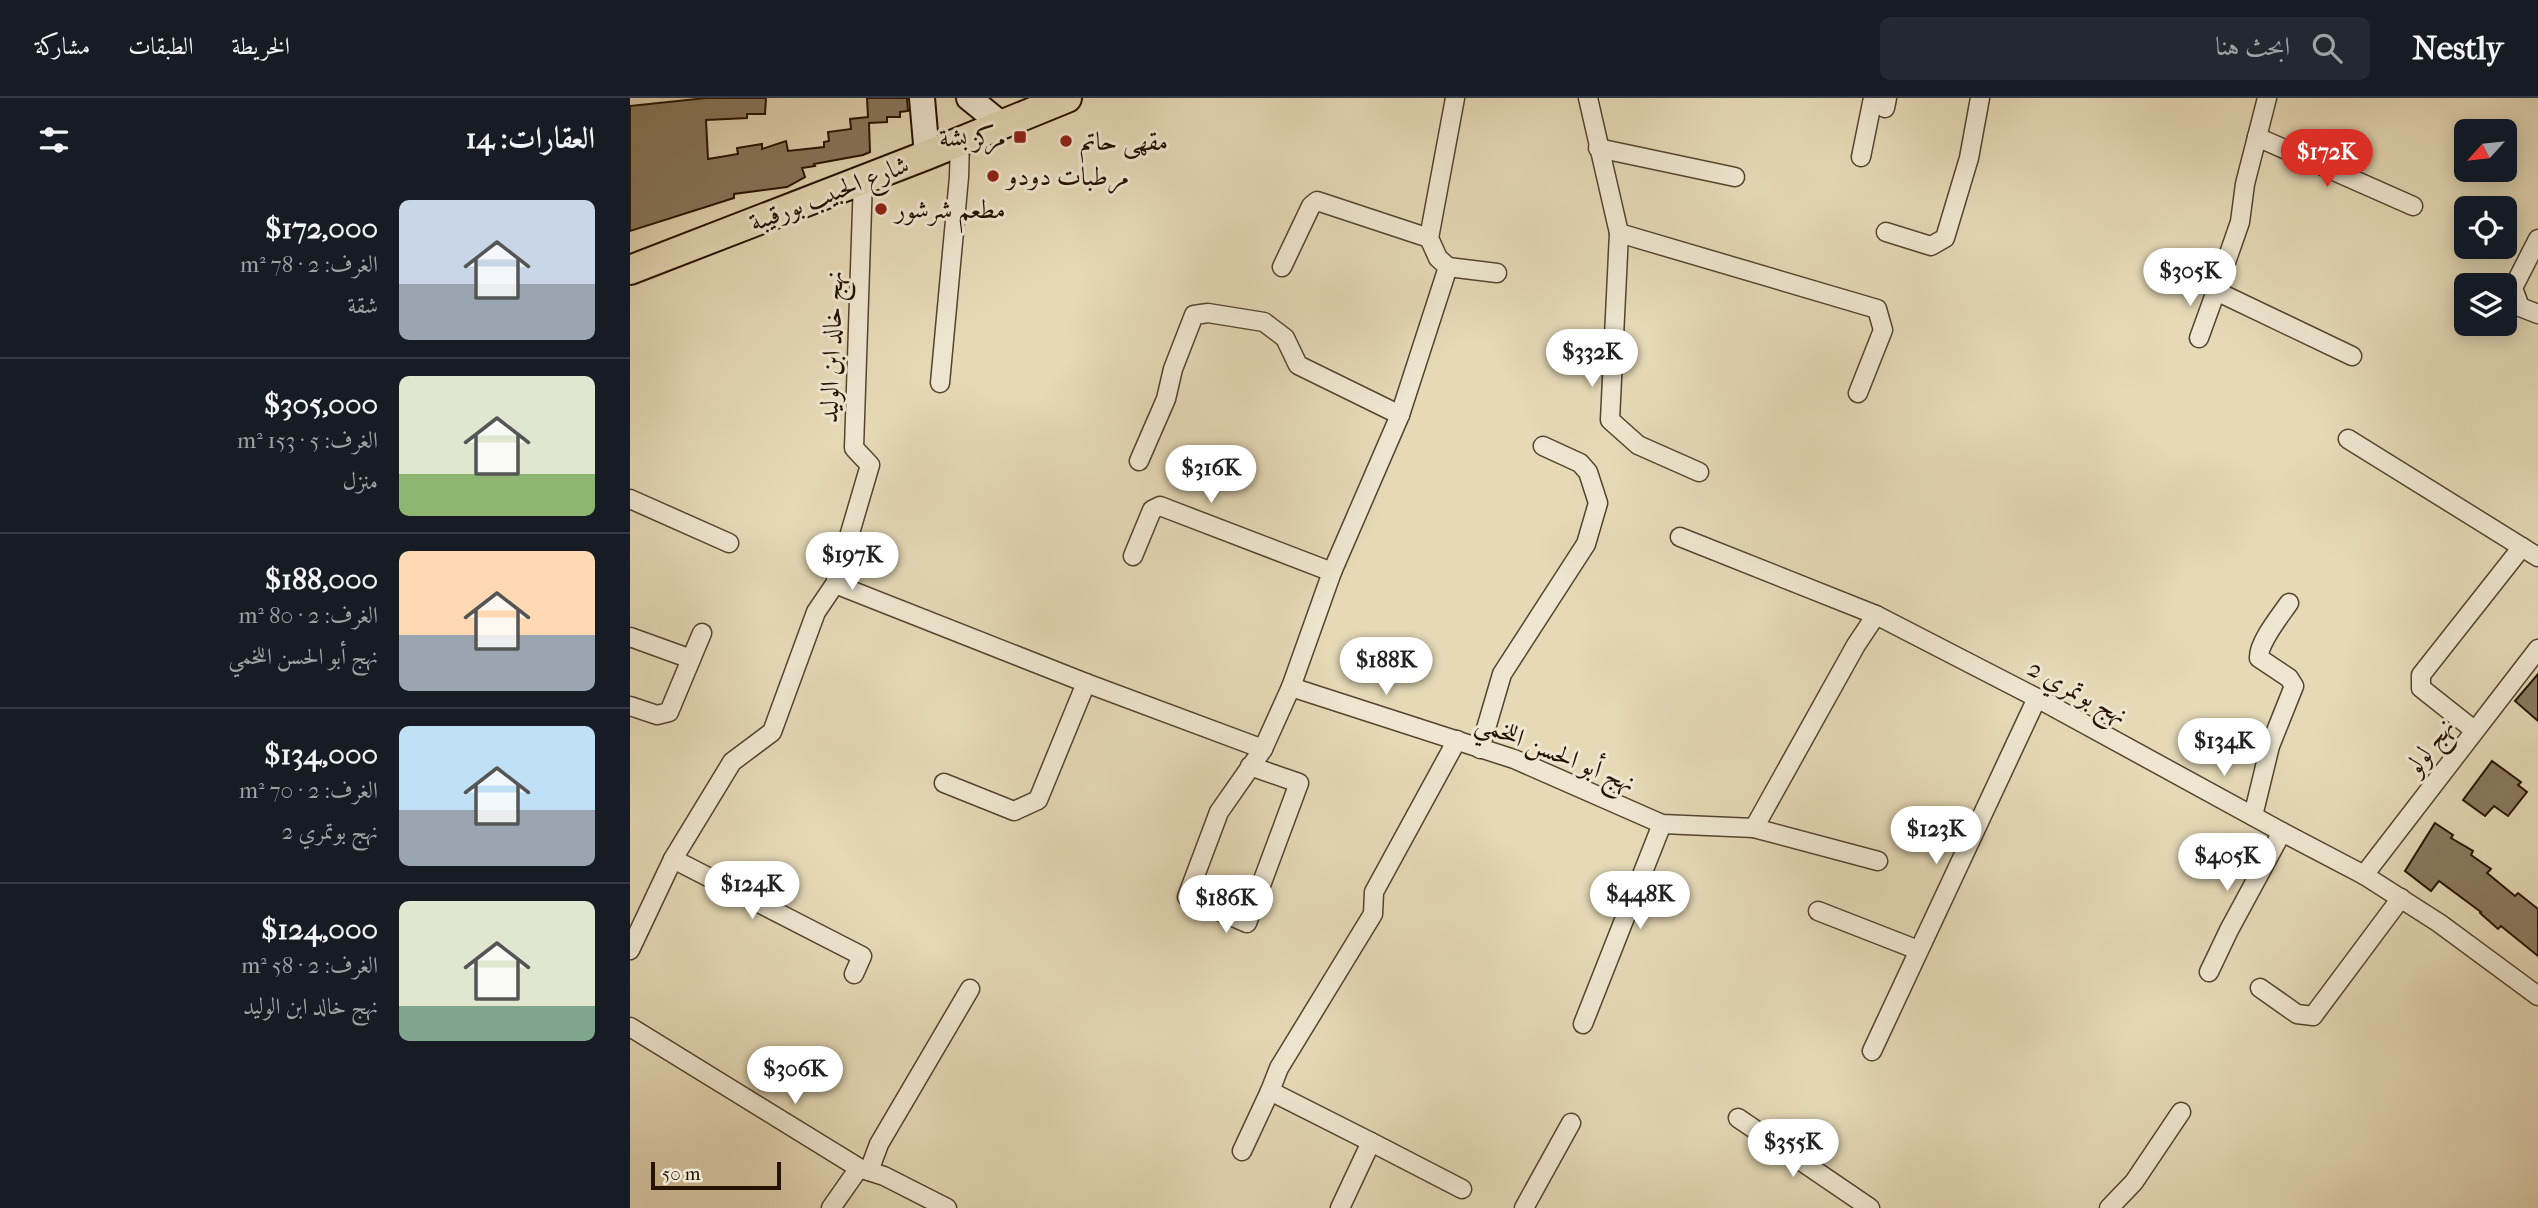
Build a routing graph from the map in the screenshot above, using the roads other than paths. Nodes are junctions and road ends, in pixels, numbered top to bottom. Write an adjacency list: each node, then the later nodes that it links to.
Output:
1 (922, 98): 13 (street)
2 (969, 98): 9 (street)
3 (1067, 98): 9 (main road, شارع الحبيب بورقيبة)
4 (1455, 98): 20 (street)
5 (1588, 98): 12 (street)
6 (1980, 98): 18 (street)
7 (2267, 98): 10 (street)
8 (1882, 101): 14 (street)
9 (1001, 124): 11 (main road, شارع الحبيب بورقيبة)
10 (2257, 137): 17 (street); 26 (street)
11 (960, 141): 13 (main road, شارع الحبيب بورقيبة); 30 (street)
12 (1598, 148): 15 (street); 19 (street)
13 (927, 155): 16 (main road, شارع الحبيب بورقيبة)
14 (1861, 158)
15 (1735, 177)
16 (863, 178): 24 (main road, شارع الحبيب بورقيبة); 44 (street, نهج خالد ابن الوليد)
17 (2413, 206)
18 (1886, 232)
19 (1619, 233): 31 (street); 36 (street)
20 (1429, 238): 22 (street); 23 (street)
21 (2538, 239): 27 (street)
22 (1282, 267)
23 (1448, 267): 25 (street); 32 (street)
24 (630, 270)
25 (1497, 273)
26 (2216, 291): 28 (street); 29 (street)
27 (2538, 314)
28 (2199, 338)
29 (2352, 356)
30 (940, 383)
31 (1858, 393)
32 (1400, 415): 35 (street); 43 (street)
33 (2348, 439): 40 (street)
34 (1543, 446): 57 (street)
35 (1139, 461)
36 (1699, 472)
37 (630, 499): 39 (street)
38 (1680, 537): 46 (street, نهج بوتمري 2)
39 (729, 543)
40 (2522, 547): 42 (street); 55 (street)
41 (1133, 556): 43 (street)
42 (2538, 557)
43 (1332, 572): 52 (street)
44 (835, 583): 51 (street); 65 (street, نهج خالد ابن الوليد)
45 (2288, 603): 61 (street)
46 (1876, 615): 53 (street, نهج بوتمري 2); 63 (street)
47 (702, 633): 50 (street)
48 (630, 638): 50 (street)
49 (2538, 649): 55 (street, نهج لولو)
50 (691, 659): 54 (street)
51 (1086, 682): 58 (street); 60 (street)
52 (1291, 687): 56 (street, نهج أبو الحسن اللخمي); 58 (street)
53 (2036, 698): 61 (street, نهج بوتمري 2); 71 (street)
54 (630, 706)
55 (2474, 730): 67 (street, نهج لولو)
56 (1457, 740): 57 (street, نهج أبو الحسن اللخمي); 80 (street)
57 (1480, 748): 62 (street, نهج أبو الحسن اللخمي)
58 (1262, 749): 59 (street)
59 (1250, 766): 59 (street)
60 (944, 783)
61 (2253, 816): 64 (street, نهج بوتمري 2)
62 (1662, 824): 63 (street, نهج أبو الحسن اللخمي); 77 (street)
63 (1754, 828): 66 (street, نهج أبو الحسن اللخمي)
64 (2281, 832): 67 (street, نهج بوتمري 2); 72 (street)
65 (673, 859): 70 (street, نهج خالد ابن الوليد); 73 (street)
66 (1878, 861)
67 (2364, 875): 68 (street, نهج بوتمري 2)
68 (2401, 898): 74 (street); 76 (street, نهج بوتمري 2)
69 (1818, 911): 71 (street)
70 (630, 950)
71 (1918, 950): 79 (street)
72 (2209, 972)
73 (854, 974)
74 (2260, 988)
75 (970, 989): 86 (street)
76 (2538, 996)
77 (1583, 1024)
78 (630, 1027): 86 (street)
79 (1872, 1051)
80 (1270, 1091): 84 (street); 85 (street)
81 (2181, 1112): 93 (street)
82 (1738, 1118): 92 (street)
83 (1571, 1123): 91 (street)
84 (1371, 1142): 87 (street); 90 (street)
85 (1242, 1151)
86 (864, 1169): 88 (street); 89 (street)
87 (1462, 1189)
88 (831, 1208)
89 (947, 1208)
90 (1340, 1208)
91 (1524, 1208)
92 (1870, 1208)
93 (2109, 1208)

